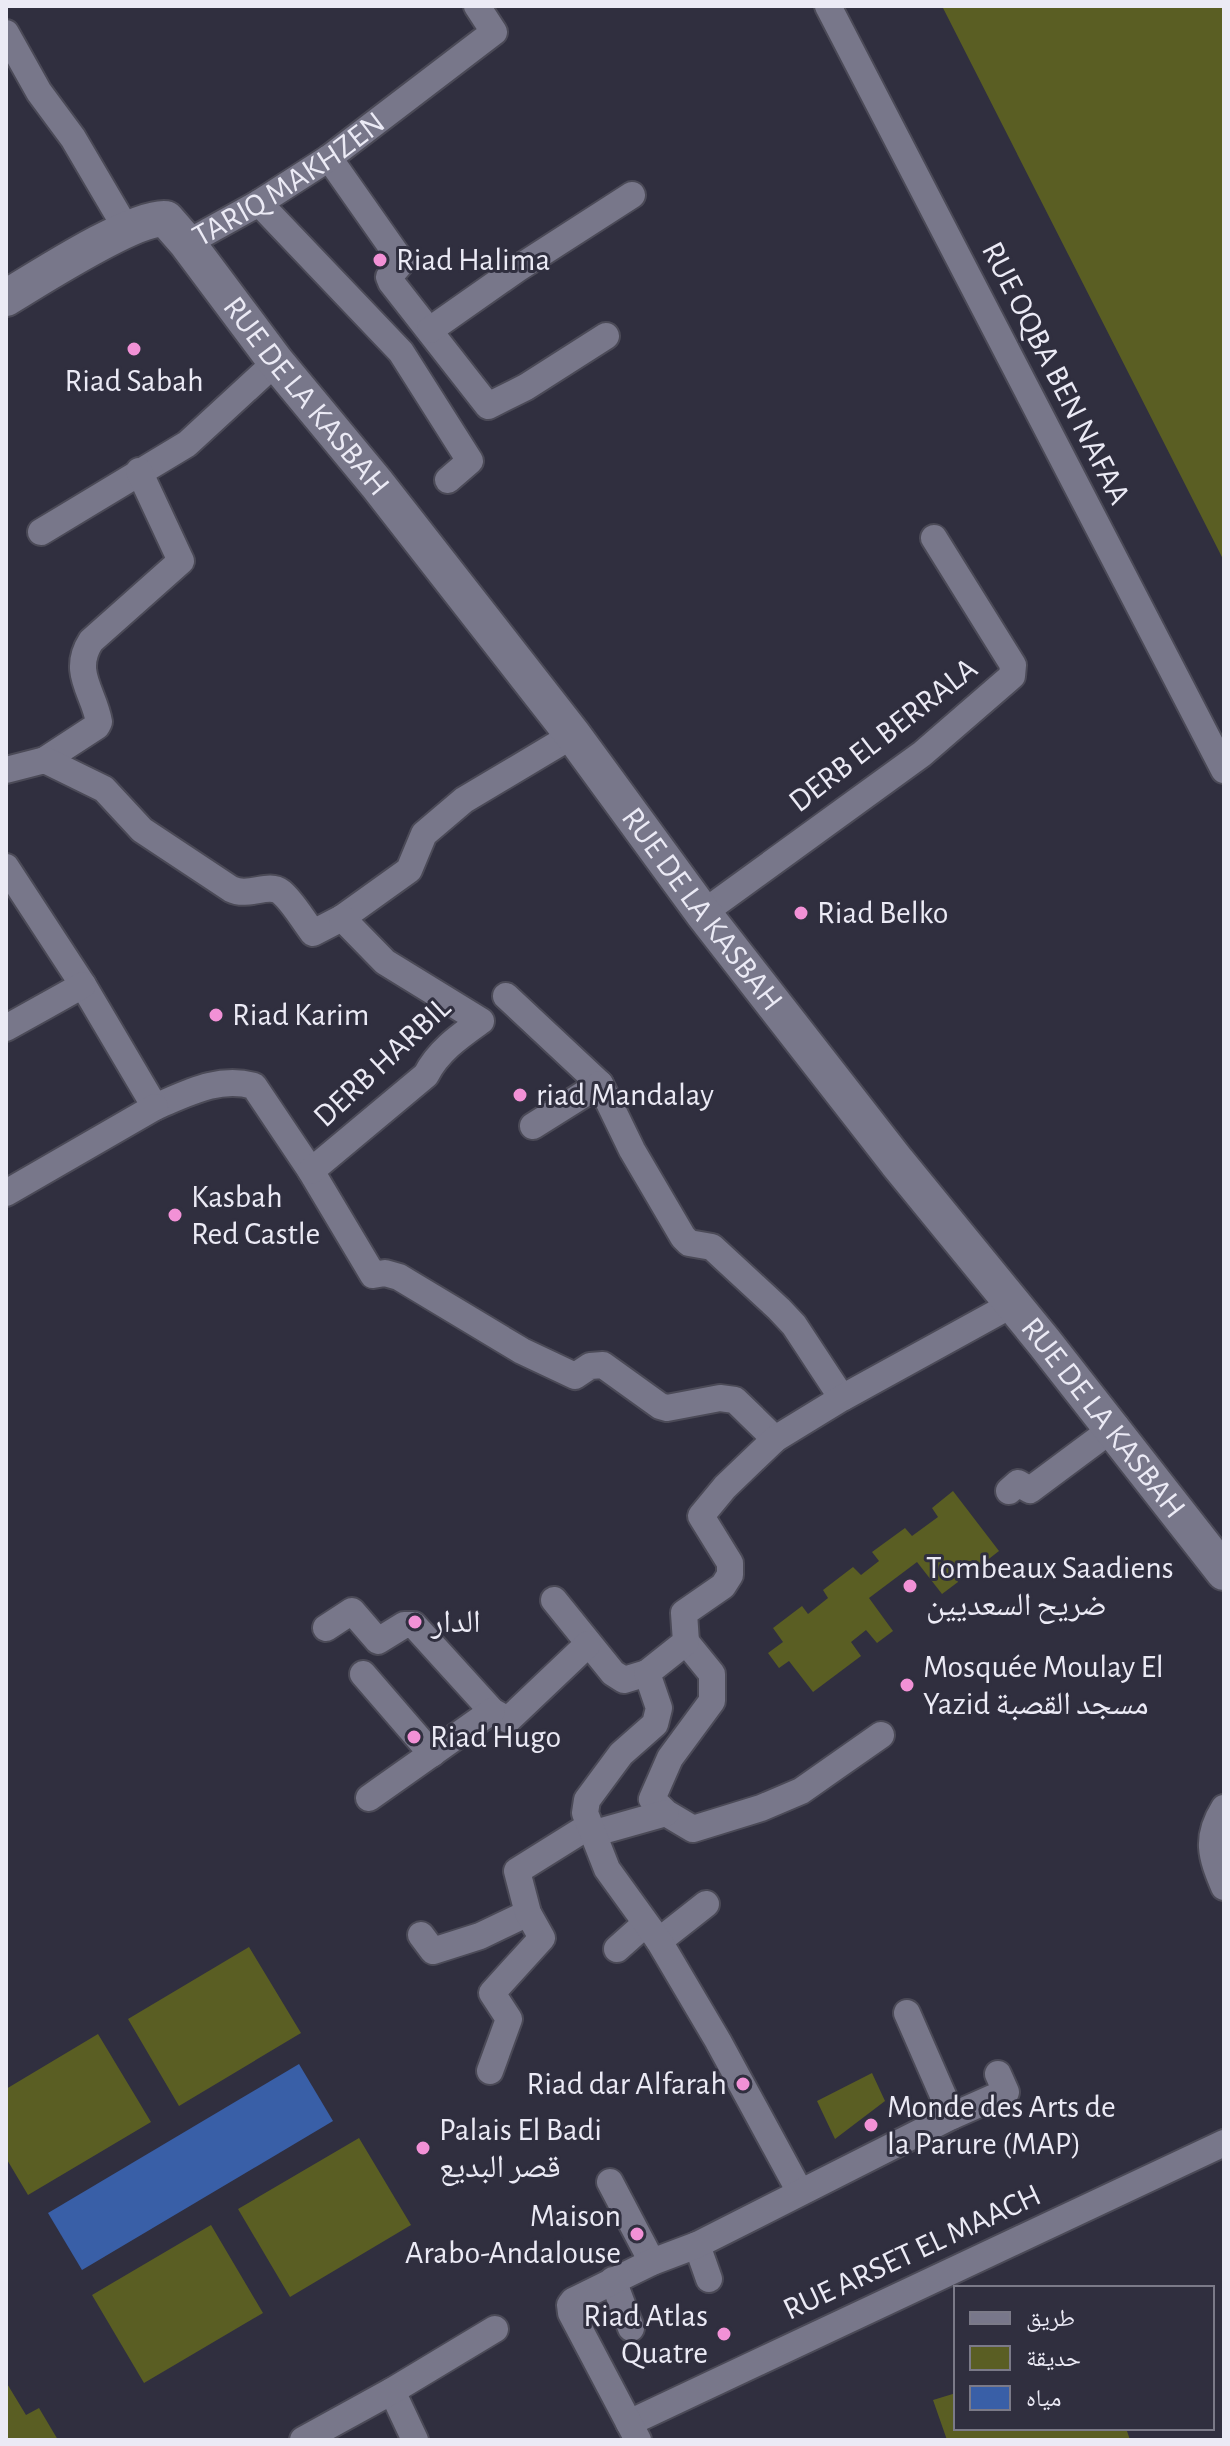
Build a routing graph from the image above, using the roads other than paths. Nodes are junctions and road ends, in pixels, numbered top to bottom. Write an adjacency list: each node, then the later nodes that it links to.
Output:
1 (477, 6): 4 (street, TARIQ MAKHZEN)
2 (828, 6): 20 (street, RUE OQBA BEN NAFAA)
3 (6, 33): 7 (street)
4 (329, 158): 6 (street, TARIQ MAKHZEN); 10 (street)
5 (632, 195): 10 (street)
6 (259, 203): 8 (street, TARIQ MAKHZEN); 14 (street)
7 (127, 230): 8 (street, TARIQ MAKHZEN); 9 (street, TARIQ MAKHZEN)
8 (187, 243): 12 (street, RUE DE LA KASBAH)
9 (6, 298)
10 (430, 330): 11 (street)
11 (606, 336)
12 (276, 362): 13 (street); 17 (street, RUE DE LA KASBAH)
13 (139, 471): 15 (street); 18 (street)
14 (448, 480)
15 (41, 532)
16 (934, 538): 22 (street, DERB EL BERRALA)
17 (573, 735): 22 (street, RUE DE LA KASBAH); 23 (street)
18 (45, 760): 19 (street); 23 (street)
19 (6, 770)
20 (1224, 770)
21 (6, 867): 24 (street)
22 (703, 913): 32 (street, RUE DE LA KASBAH)
23 (342, 918): 30 (street, DERB HARBIL)
24 (83, 985): 26 (street); 28 (street)
25 (506, 996): 27 (street)
26 (6, 1028)
27 (600, 1084): 29 (street); 33 (street)
28 (155, 1107): 30 (street); 31 (street)
29 (533, 1126)
30 (311, 1171): 35 (street)
31 (6, 1193)
32 (1013, 1304): 33 (street); 34 (street, RUE DE LA KASBAH)
33 (842, 1398): 35 (street)
34 (1114, 1427): 36 (street); 37 (street, RUE DE LA KASBAH)
35 (775, 1439): 40 (street)
36 (1009, 1491)
37 (1224, 1572)
38 (554, 1600): 41 (street)
39 (326, 1628): 44 (street)
40 (686, 1642): 43 (street); 49 (street)
41 (588, 1644): 43 (street); 44 (street)
42 (363, 1674): 46 (street)
43 (636, 1676): 50 (street)
44 (492, 1711): 46 (street)
45 (881, 1735): 49 (street)
46 (432, 1754): 47 (street)
47 (369, 1798)
48 (1224, 1808): 51 (street)
49 (666, 1813): 50 (street)
50 (590, 1824): 53 (street); 54 (street)
51 (1224, 1887)
52 (706, 1904): 54 (street)
53 (528, 1913): 55 (street); 58 (street)
54 (652, 1932): 56 (street); 63 (street)
55 (421, 1935)
56 (617, 1949)
57 (907, 2013): 60 (street)
58 (490, 2071)
59 (998, 2074): 60 (street)
60 (950, 2112): 63 (street)
61 (1224, 2143): 71 (street, RUE ARSET EL MAACH)
62 (610, 2182): 65 (street)
63 (800, 2192): 64 (street)
64 (697, 2245): 65 (street); 66 (street)
65 (652, 2262): 67 (street)
66 (709, 2279)
67 (613, 2280): 68 (street); 71 (street)
68 (631, 2328)
69 (495, 2329): 70 (street)
70 (392, 2391): 72 (street); 73 (street)
71 (633, 2432)
72 (315, 2437)
73 (415, 2440)

